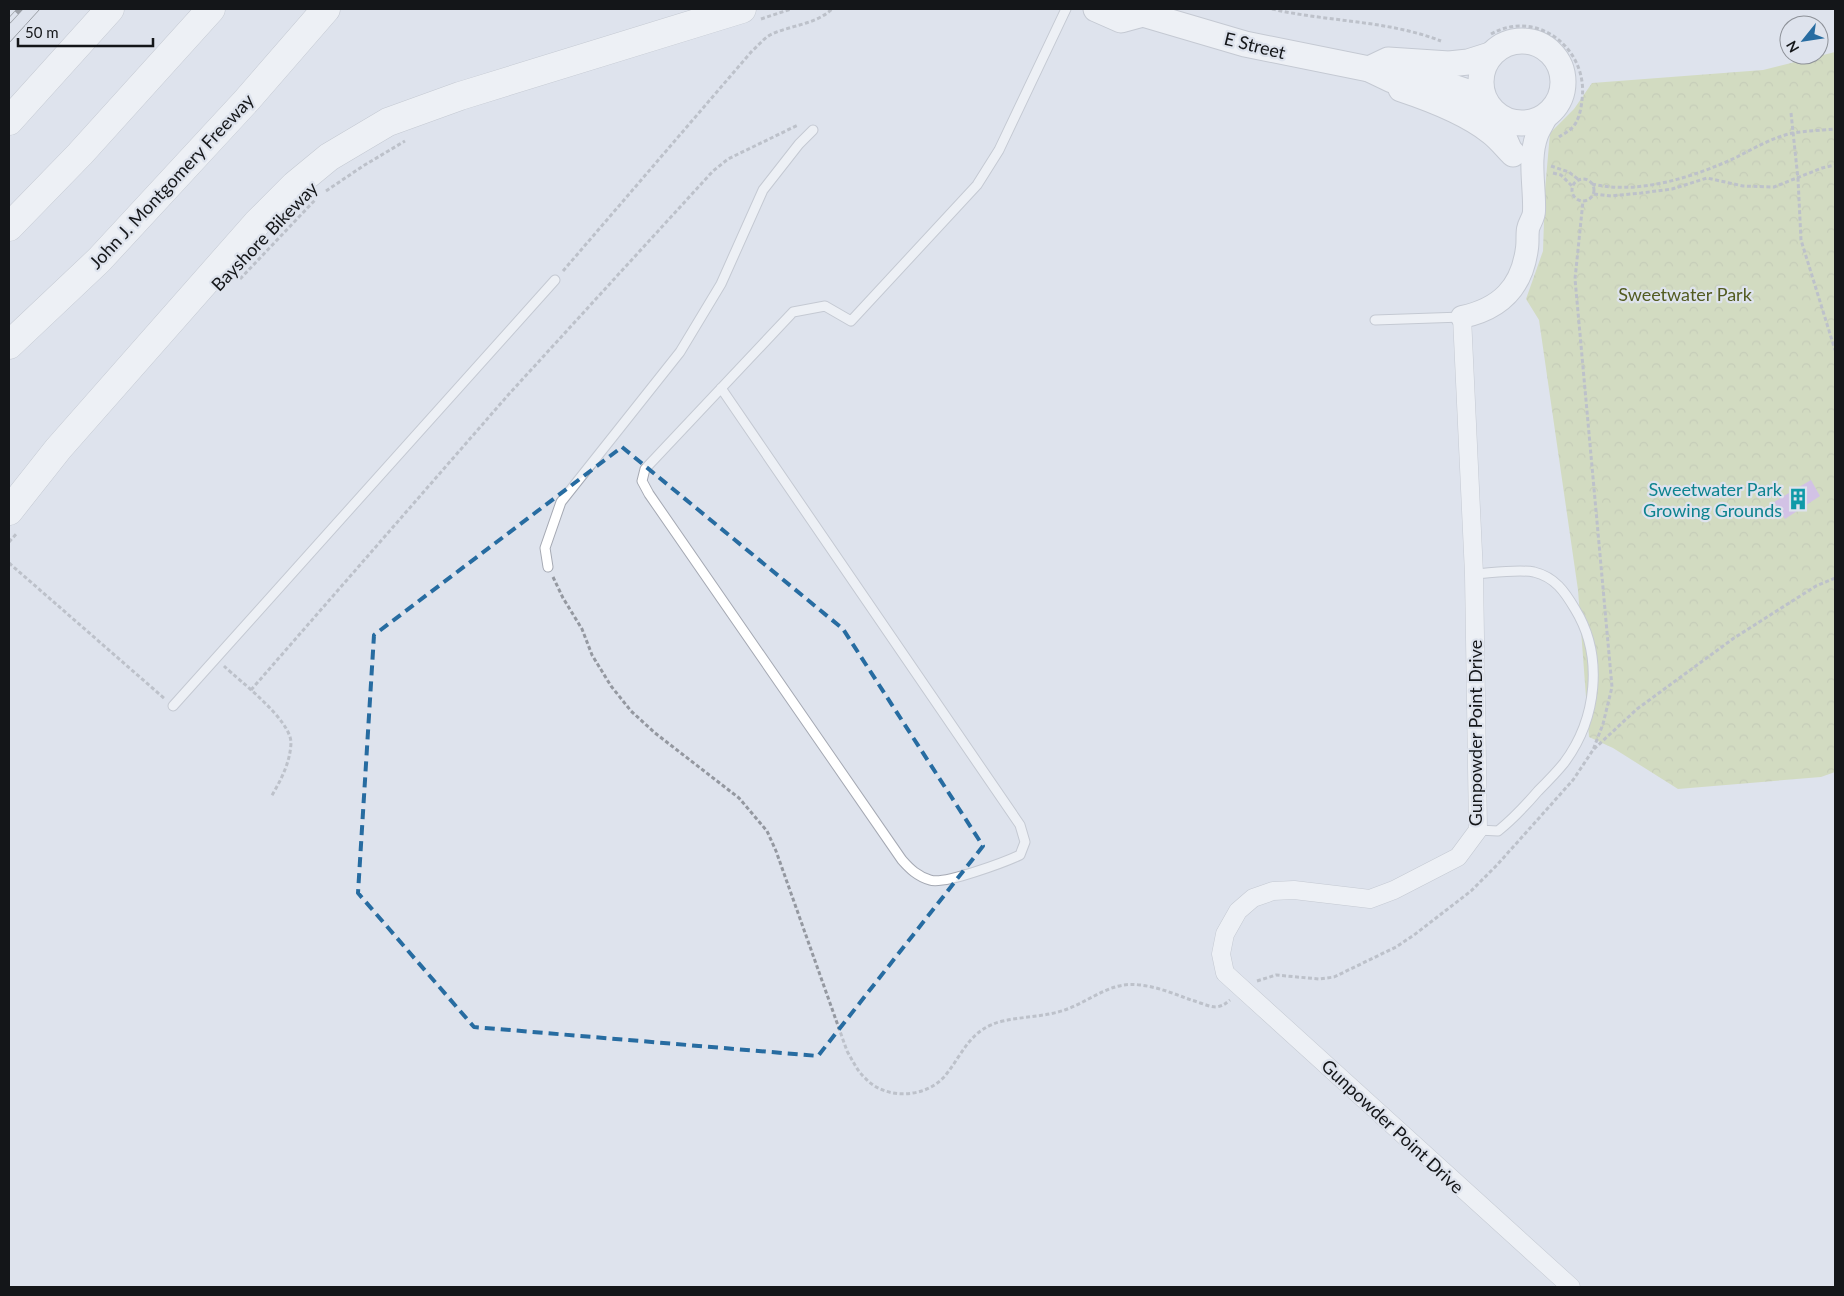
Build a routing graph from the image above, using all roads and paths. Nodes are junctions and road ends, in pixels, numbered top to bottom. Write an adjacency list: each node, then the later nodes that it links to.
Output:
1 (110, 9): 18 (highway)
2 (211, 9): 35 (highway)
3 (326, 9): 41 (highway, John J. Montgomery Freeway)
4 (791, 9): 10 (path)
5 (832, 9): 37 (path)
6 (1066, 9): 43 (lane)
7 (1096, 9): 9 (main road, E Street)
8 (1272, 9): 11 (path)
9 (1141, 12): 13 (main road, E Street)
10 (748, 15): 44 (highway)
11 (1445, 42)
12 (1488, 47): 14 (main road); 15 (main road); 17 (main road); 23 (path)
13 (1309, 58): 14 (main road, E Street); 25 (main road)
14 (1369, 69): 15 (main road, E Street)
15 (1489, 106): 17 (main road); 25 (street)
16 (1790, 112): 22 (path)
17 (1547, 115): 36 (street)
18 (9, 121)
19 (803, 122): 53 (path)
20 (1835, 129): 22 (path)
21 (813, 130): 49 (lane)
22 (1792, 134): 29 (path); 31 (path)
23 (1558, 137)
24 (406, 141): 38 (path, Bayshore Bikeway)
25 (1513, 154): 36 (street)
26 (1550, 158): 28 (path)
27 (1835, 165): 29 (path)
28 (1549, 166): 30 (path); 32 (path)
29 (1798, 178): 33 (path); 42 (path)
30 (1579, 180): 31 (path); 32 (path)
31 (1592, 184): 33 (path)
32 (1573, 186): 34 (path)
33 (1594, 194): 34 (path)
34 (1583, 201): 55 (path)
35 (9, 227)
36 (1528, 228): 39 (street)
37 (555, 280): 52 (lane)
38 (234, 286)
39 (1462, 317): 40 (lane); 50 (street, Gunpowder Point Drive)
40 (1375, 320)
41 (9, 345)
42 (1835, 350)
43 (721, 388): 43 (lane)
44 (58, 449): 45 (highway); 46 (highway)
45 (9, 490)
46 (15, 519): 47 (path)
47 (9, 542)
48 (9, 563): 54 (path)
49 (548, 567): 58 (path)
50 (1474, 574): 57 (street, Gunpowder Point Drive); 57 (lane)
51 (1835, 578): 55 (path)
52 (216, 658): 53 (path); 54 (lane)
53 (251, 690): 56 (path)
54 (173, 706)
55 (1593, 750): 58 (path)
56 (271, 797)
57 (1478, 830): 58 (street, Gunpowder Point Drive)
58 (1244, 988): 59 (street, Gunpowder Point Drive)
59 (1571, 1287)

